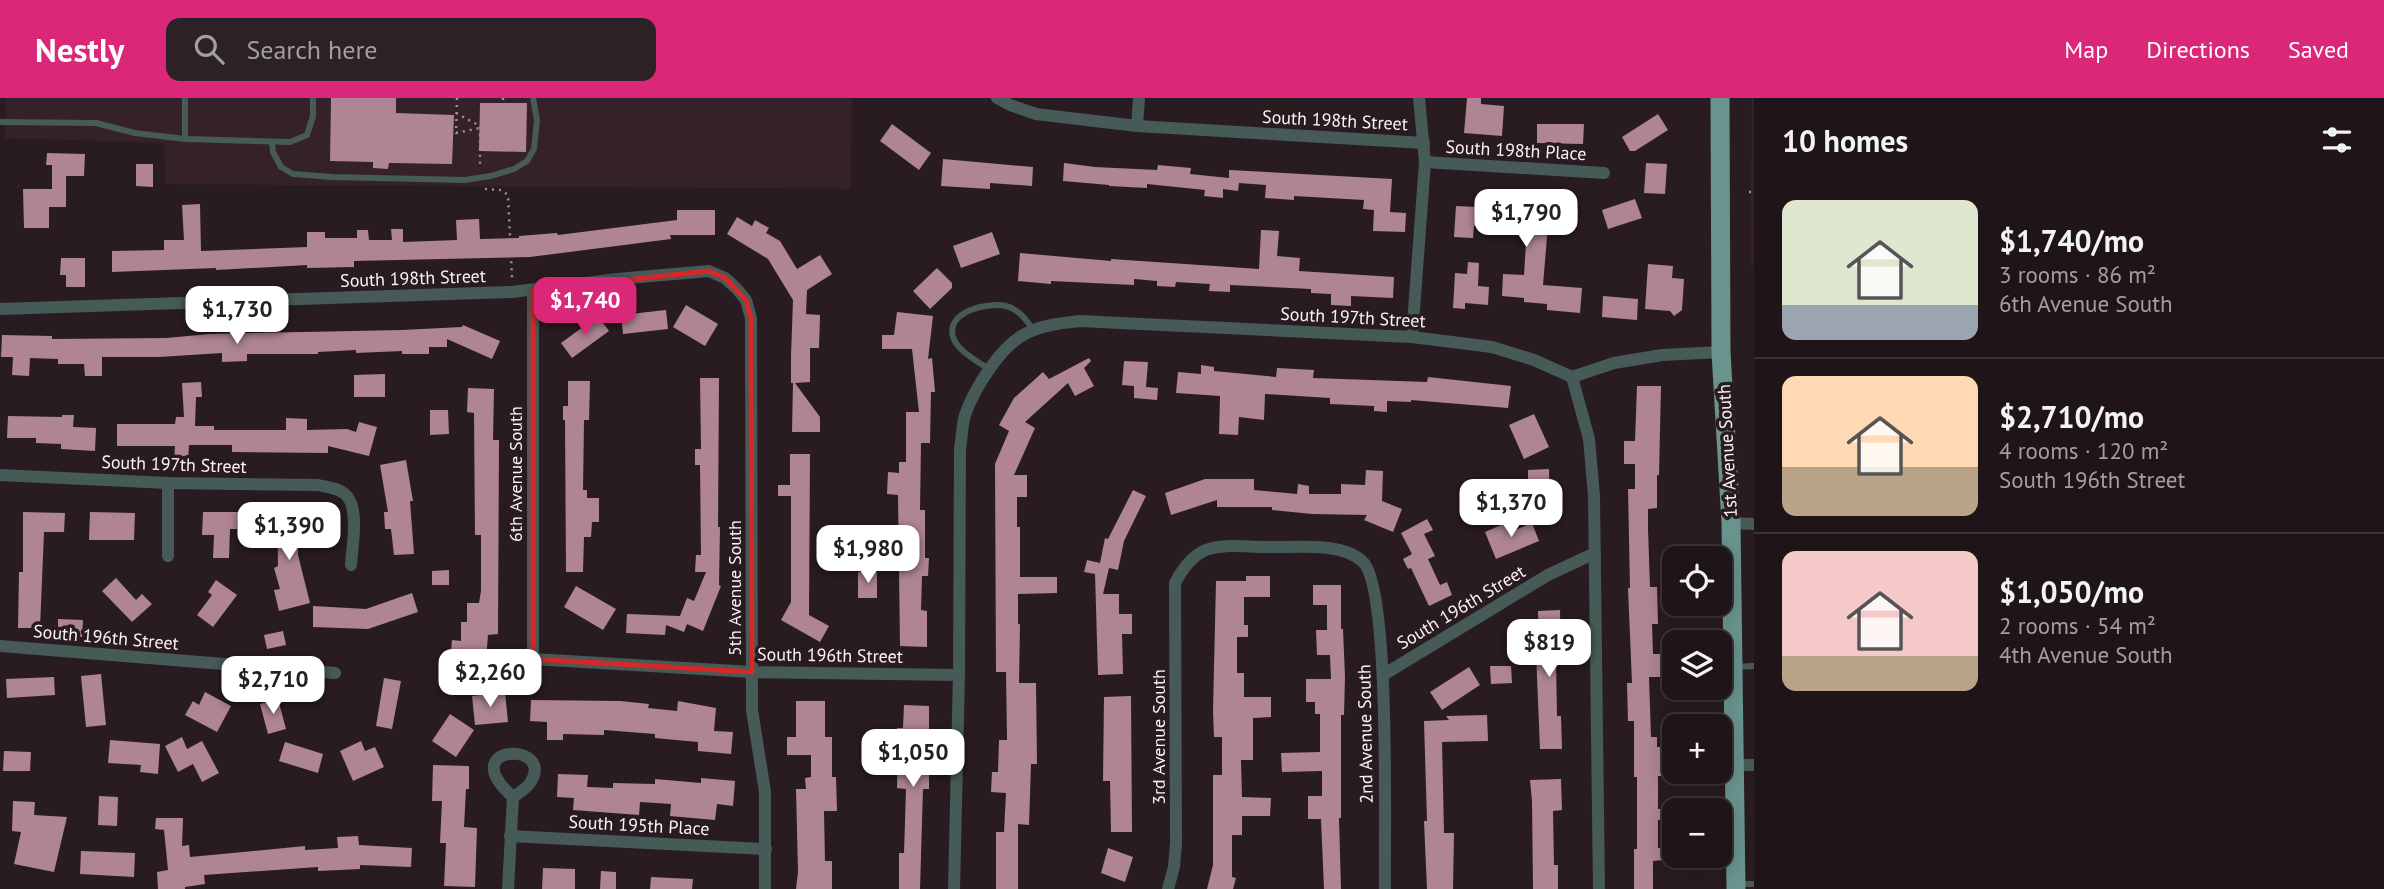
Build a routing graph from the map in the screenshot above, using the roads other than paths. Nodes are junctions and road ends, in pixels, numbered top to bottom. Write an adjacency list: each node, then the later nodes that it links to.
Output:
1 (185, 98): 10 (lane)
2 (313, 98): 11 (lane)
3 (533, 98): 11 (lane)
4 (997, 98): 9 (street, South 198th Street)
5 (1139, 98): 9 (street)
6 (1419, 98): 12 (street)
7 (1720, 98): 20 (main road, 1st Avenue South)
8 (0, 122): 10 (lane)
9 (1137, 126): 12 (street, South 198th Street)
10 (185, 139): 11 (lane)
11 (272, 142)
12 (1424, 143): 13 (street)
13 (1426, 162): 14 (street, South 198th Place); 19 (street)
14 (1604, 173)
15 (737, 289): 16 (street, South 198th Street); 35 (street, 5th Avenue South)
16 (533, 290): 17 (street, South 198th Street); 32 (street, 6th Avenue South)
17 (0, 309)
18 (1034, 331): 19 (street, South 197th Street); 21 (street, South 197th Street); 21 (lane)
19 (1412, 337): 22 (street, South 197th Street)
20 (1721, 352): 22 (street); 25 (main road, 1st Avenue South)
21 (990, 370): 37 (street, South 197th Street)
22 (1572, 377): 27 (street)
23 (0, 475): 24 (street, South 197th Street)
24 (168, 482): 28 (street); 29 (street, South 197th Street)
25 (1731, 523): 26 (street); 34 (main road, 1st Avenue South)
26 (1754, 524)
27 (1595, 553): 38 (street, South 196th Street); 49 (street)
28 (167, 556)
29 (351, 565)
30 (1175, 583): 38 (street, 2nd Avenue South); 47 (street, 3rd Avenue South)
31 (0, 646): 36 (street, South 196th Street)
32 (533, 659): 35 (street, South 196th Street)
33 (1754, 666): 34 (lane)
34 (1733, 667): 39 (main road, 1st Avenue South)
35 (752, 672): 37 (street, South 196th Street); 42 (street, 5th Avenue South)
36 (335, 673)
37 (959, 675): 46 (street, South 197th Street)
38 (1383, 675): 48 (street, 2nd Avenue South)
39 (1744, 765): 43 (main road, 1st Avenue South)
40 (513, 797): 41 (street)
41 (510, 836): 42 (street, South 195th Place); 44 (street)
42 (766, 849): 45 (street, 5th Avenue South)
43 (1742, 886)
44 (508, 889)
45 (765, 889)
46 (954, 889)
47 (1168, 889)
48 (1385, 889)
49 (1599, 889)

